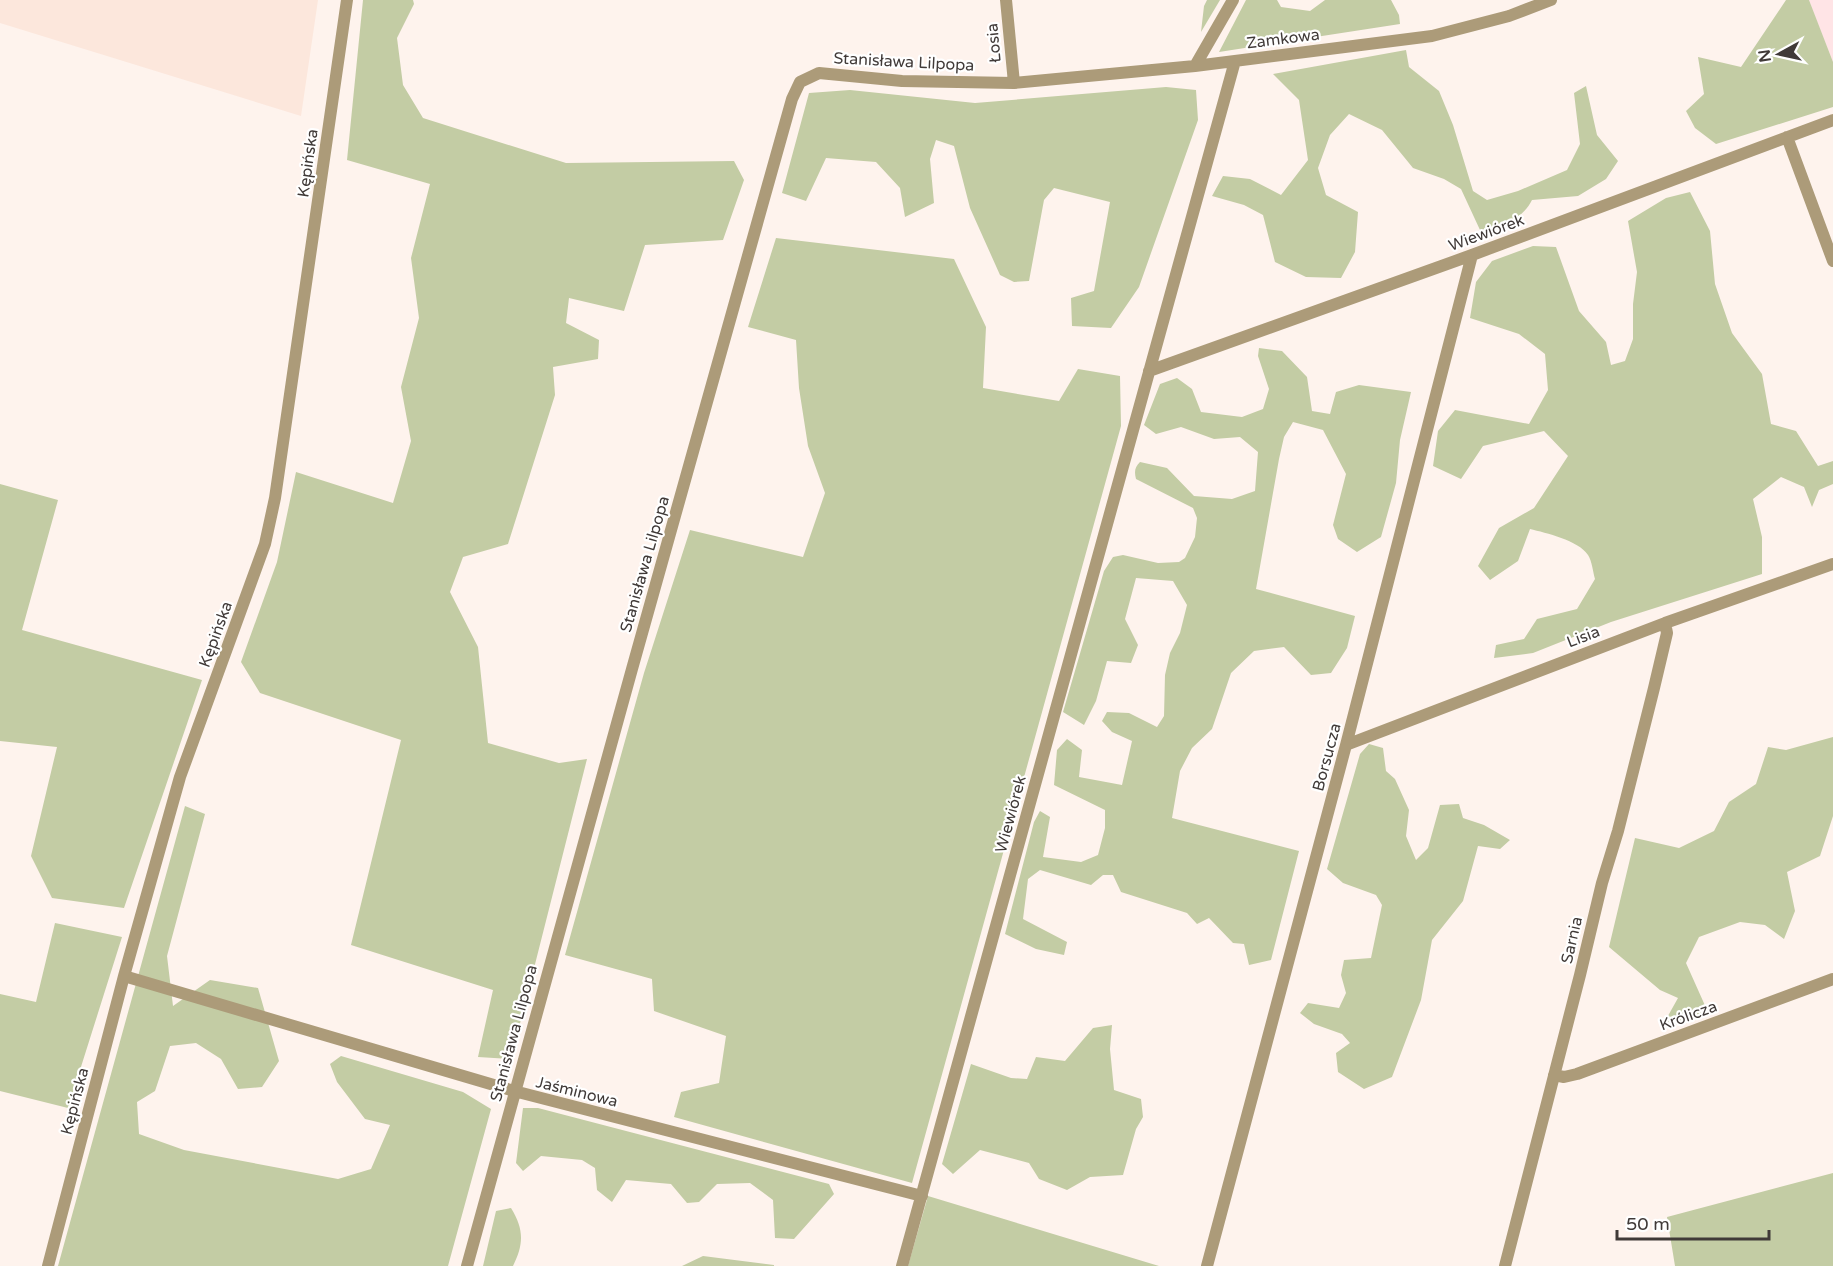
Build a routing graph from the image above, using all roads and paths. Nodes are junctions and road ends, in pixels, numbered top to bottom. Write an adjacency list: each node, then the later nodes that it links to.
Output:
1 (347, 0): 16 (street, Kępińska)
2 (1006, 0): 7 (street, Łosia)
3 (1233, 0): 6 (street)
4 (1551, 0): 5 (street, Zamkowa)
5 (1235, 61): 6 (street, Zamkowa); 12 (street, Wiewiórek)
6 (1195, 66): 7 (street, Zamkowa)
7 (1014, 83): 19 (street, Stanisława Lilpopa)
8 (1833, 120): 9 (street, Wiewiórek)
9 (1787, 137): 10 (street, Wiewiórek); 11 (street)
10 (1472, 255): 12 (street, Wiewiórek); 15 (street, Borsucza)
11 (1833, 261)
12 (1149, 371): 20 (street, Wiewiórek)
13 (1833, 564): 14 (street, Lisia)
14 (1665, 622): 15 (street, Lisia); 18 (street, Sarnia)
15 (1346, 745): 24 (street, Borsucza)
16 (124, 976): 19 (street, Jaśminowa); 21 (street, Kępińska)
17 (1833, 979): 18 (street, Królicza)
18 (1554, 1075): 25 (street, Sarnia)
19 (514, 1091): 20 (street, Jaśminowa); 22 (street, Stanisława Lilpopa)
20 (922, 1196): 23 (street, Wiewiórek)
21 (48, 1266)
22 (467, 1266)
23 (902, 1266)
24 (1207, 1266)
25 (1505, 1266)

